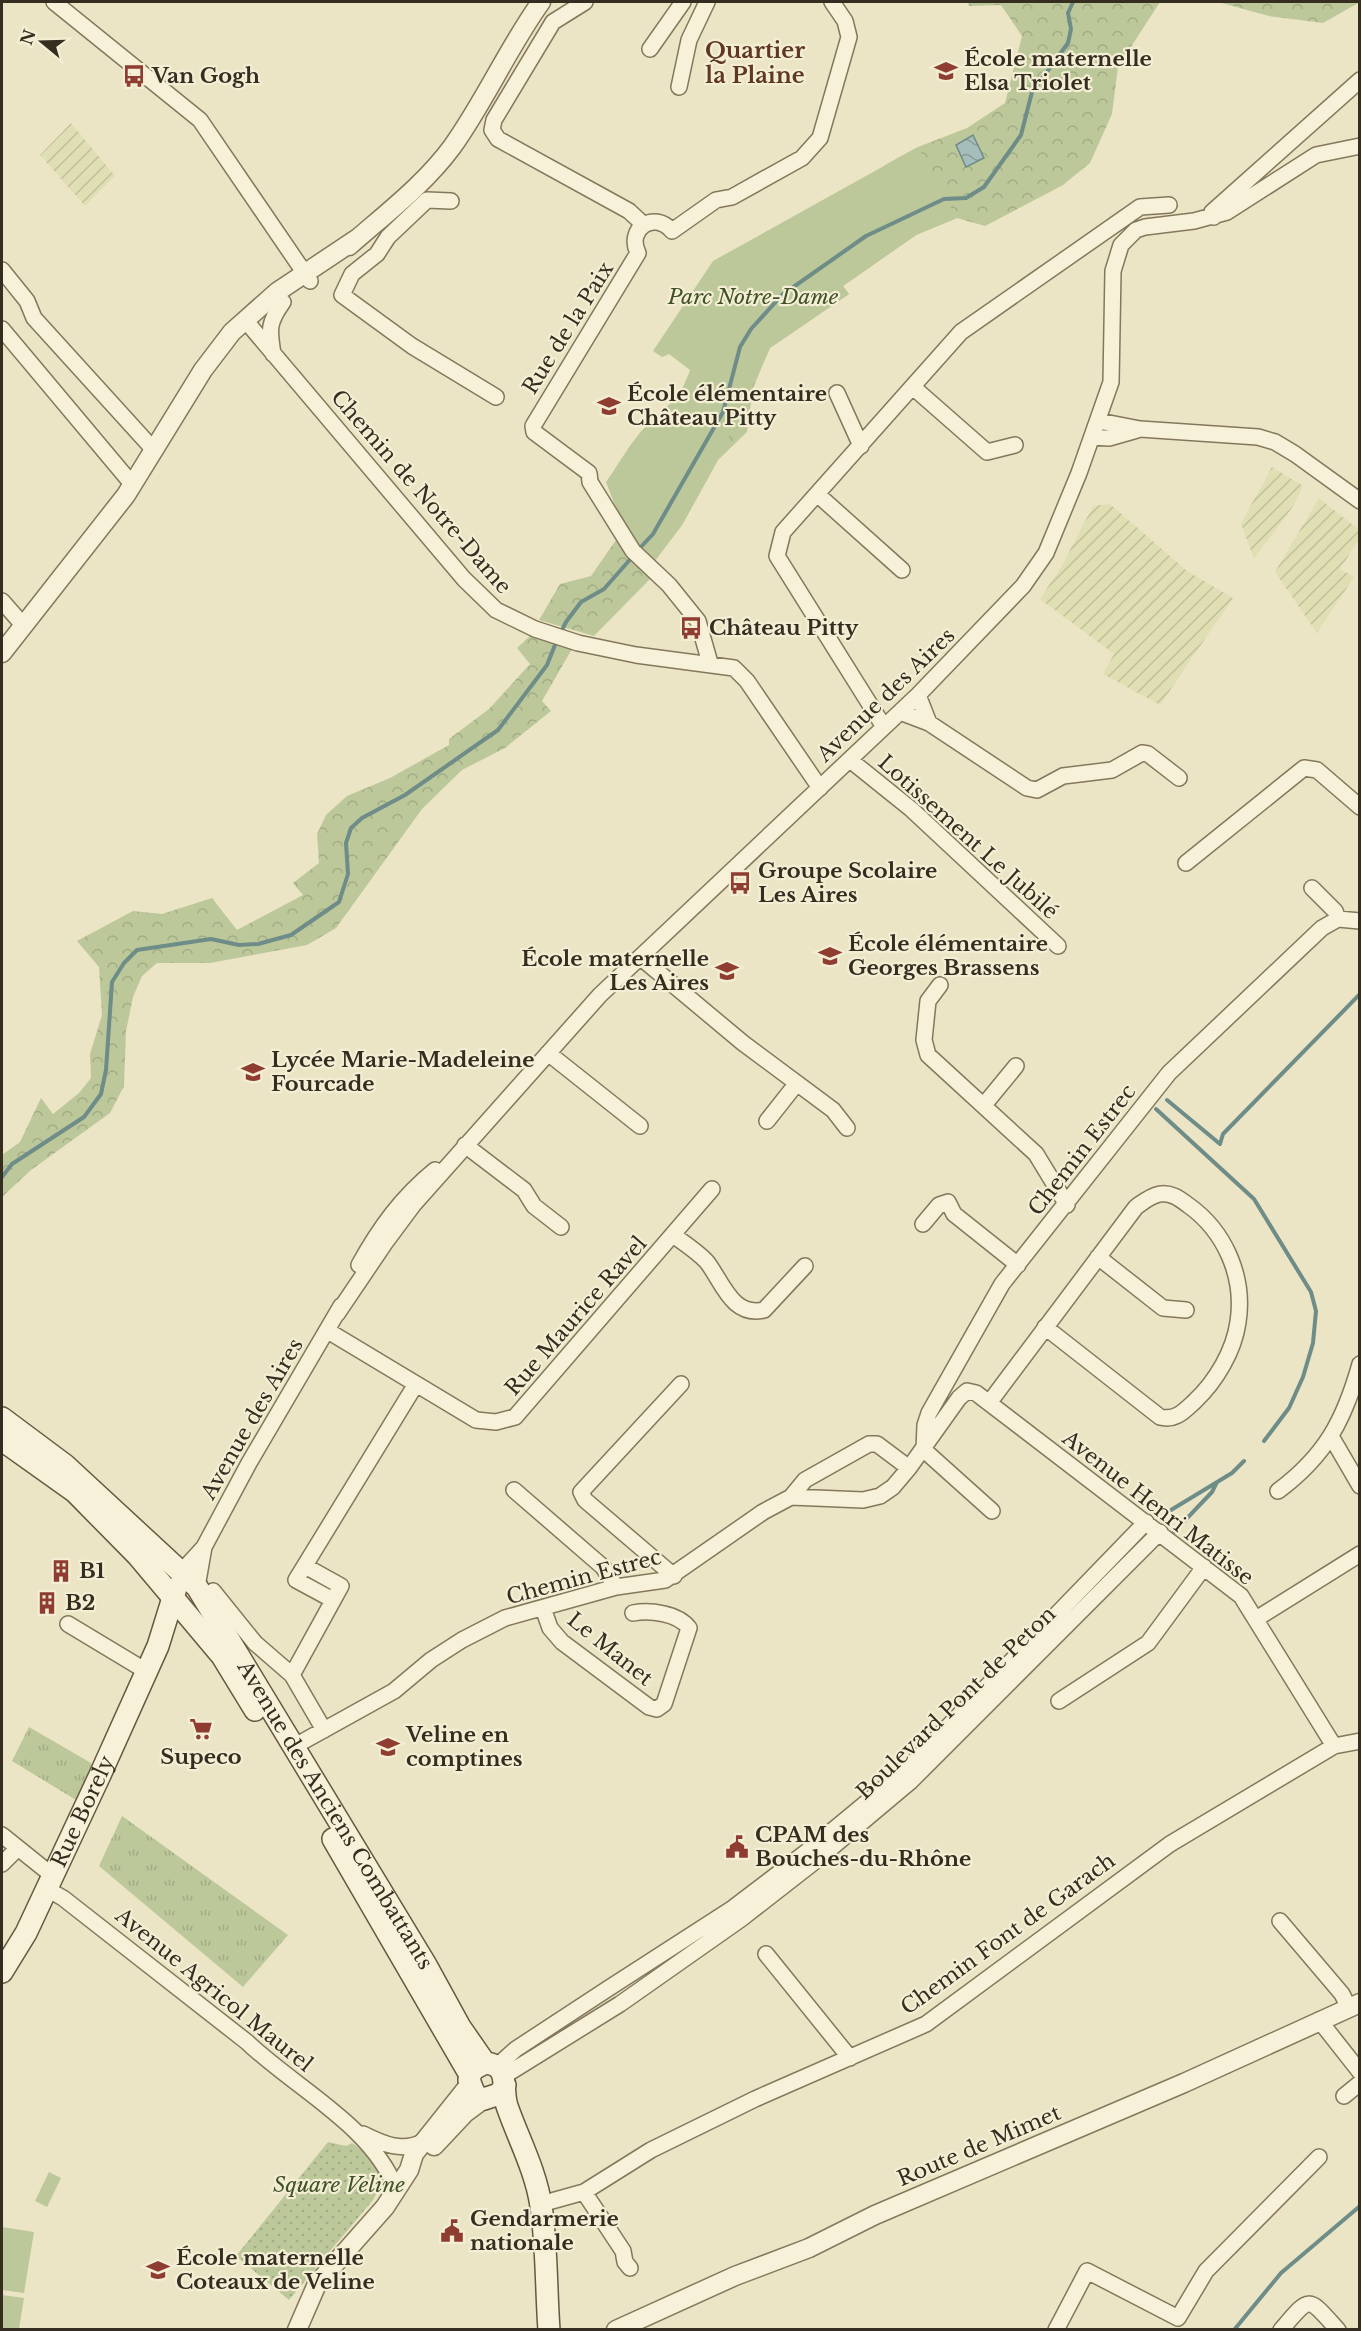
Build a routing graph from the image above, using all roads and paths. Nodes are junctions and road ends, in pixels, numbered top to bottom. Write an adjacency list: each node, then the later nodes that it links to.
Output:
1 (54, 2): 16 (street)
2 (541, 2): 16 (street)
3 (585, 2): 14 (street)
4 (682, 2): 7 (street)
5 (707, 2): 9 (street)
6 (832, 2): 14 (street)
7 (650, 48)
8 (1359, 80): 13 (street)
9 (679, 87)
10 (1359, 146): 13 (street, Avenue des Aires)
11 (450, 201): 23 (street)
12 (1169, 206): 21 (street)
13 (1214, 217): 24 (street, Avenue des Aires)
14 (643, 224): 37 (street, Rue de la Paix)
15 (2, 270): 29 (street)
16 (307, 277): 17 (street); 18 (street)
17 (283, 302): 18 (street); 20 (street)
18 (249, 324): 20 (street, Chemin de Notre-Dame); 29 (street)
19 (2, 329): 30 (street)
20 (273, 354): 37 (street, Chemin de Notre-Dame)
21 (914, 388): 27 (street); 28 (street)
22 (837, 393): 27 (street)
23 (496, 397)
24 (1099, 421): 25 (street); 26 (street, Avenue des Aires)
25 (1140, 429): 26 (street); 32 (street)
26 (1093, 437): 38 (street, Avenue des Aires)
27 (861, 446): 31 (street)
28 (1015, 446)
29 (153, 449): 30 (street)
30 (132, 484): 35 (street)
31 (817, 494): 33 (street); 41 (street)
32 (1359, 501)
33 (902, 570)
34 (2, 601): 35 (street)
35 (23, 625): 36 (street)
36 (2, 653)
37 (710, 663): 44 (street, Chemin de Notre-Dame)
38 (918, 695): 39 (street, Avenue des Aires); 40 (street)
39 (900, 712): 40 (street); 41 (street, Avenue des Aires)
40 (928, 723): 43 (street)
41 (884, 727): 42 (street, Avenue des Aires)
42 (850, 760): 44 (street, Avenue des Aires); 50 (street, Lotissement Le Jubilé)
43 (1179, 778)
44 (820, 788): 51 (street, Avenue des Aires)
45 (1359, 807): 46 (street)
46 (1186, 863)
47 (1312, 888): 48 (street)
48 (1338, 919): 49 (street); 62 (street, Chemin Estrec)
49 (1359, 921)
50 (1058, 946)
51 (640, 957): 53 (street, Avenue des Aires); 55 (street)
52 (940, 985): 56 (street)
53 (548, 1053): 58 (street); 60 (street, Avenue des Aires)
54 (1016, 1066): 56 (street)
55 (797, 1083): 57 (street); 59 (street)
56 (984, 1105): 62 (street)
57 (767, 1121)
58 (640, 1126)
59 (847, 1128)
60 (465, 1145): 64 (street); 71 (street, Avenue des Aires)
61 (712, 1189): 65 (street, Rue Maurice Ravel)
62 (1067, 1205): 67 (street, Chemin Estrec)
63 (923, 1224): 67 (street)
64 (561, 1227)
65 (673, 1235): 68 (street); 73 (street, Rue Maurice Ravel)
66 (1098, 1257): 69 (street); 70 (street); 70 (street)
67 (1018, 1265): 79 (street, Chemin Estrec)
68 (805, 1266)
69 (1186, 1310)
70 (1045, 1327): 75 (street)
71 (328, 1330): 73 (street, Rue Maurice Ravel); 92 (street, Avenue des Aires)
72 (1359, 1364): 77 (street)
73 (416, 1383): 101 (street)
74 (681, 1384): 91 (street)
75 (989, 1403): 79 (street, Avenue Henri Matisse); 86 (street, Avenue Henri Matisse)
76 (2, 1418): 92 (main road, Avenue des Anciens Combattants)
77 (1332, 1438): 81 (street); 83 (street)
78 (2, 1440): 89 (main road, Avenue des Anciens Combattants)
79 (924, 1450): 80 (street); 85 (street)
80 (909, 1468): 84 (street); 84 (street, Chemin Estrec)
81 (1358, 1477)
82 (514, 1490): 93 (street)
83 (1278, 1491)
84 (791, 1497): 91 (street, Chemin Estrec)
85 (992, 1511)
86 (1146, 1522): 87 (street, Avenue Henri Matisse); 118 (street, Boulevard Pont de Peton)
87 (1160, 1532): 90 (street, Avenue Henri Matisse); 118 (street, Boulevard Pont de Peton)
88 (1359, 1554): 97 (street)
89 (145, 1565): 92 (main road); 95 (main road, Avenue des Anciens Combattants)
90 (1204, 1568): 97 (street, Avenue Henri Matisse); 102 (street)
91 (674, 1576): 93 (street, Chemin Estrec)
92 (198, 1580): 95 (main road); 98 (main road, Avenue des Anciens Combattants); 101 (street)
93 (616, 1587): 94 (street, Chemin Estrec)
94 (543, 1608): 96 (street, Le Manet); 103 (street, Chemin Estrec)
95 (176, 1609): 98 (main road); 100 (main road, Rue Borely); 118 (main road, Avenue des Anciens Combattants)
96 (633, 1613)
97 (1256, 1619): 105 (street, Avenue Henri Matisse)
98 (217, 1620): 106 (main road, Avenue des Anciens Combattants)
99 (68, 1624): 100 (street)
100 (146, 1671): 110 (main road, Rue Borely)
101 (294, 1671): 103 (street)
102 (1059, 1701)
103 (324, 1730): 106 (street, Chemin Estrec)
104 (1359, 1741): 105 (street, Chemin Font de Garach)
105 (1334, 1746): 116 (street, Chemin Font de Garach)
106 (293, 1748): 118 (main road, Avenue des Anciens Combattants)
107 (2, 1835): 108 (street, Avenue Agricol Maurel)
108 (17, 1849): 109 (street); 110 (street, Avenue Agricol Maurel)
109 (2, 1864)
110 (50, 1883): 113 (main road, Rue Borely); 121 (street, Avenue Agricol Maurel)
111 (1280, 1921): 114 (street)
112 (766, 1954): 116 (street)
113 (2, 1972)
114 (1354, 2006): 115 (street, Route de Mimet)
115 (1319, 2020): 117 (street); 132 (street, Route de Mimet)
116 (850, 2058): 126 (street, Chemin Font de Garach)
117 (1359, 2072)
118 (488, 2081): 122 (street); 124 (street); 127 (main road); 130 (main road)
119 (1359, 2083): 120 (street)
120 (1344, 2096)
121 (352, 2129): 122 (street, Avenue Agricol Maurel); 125 (street, Avenue Agricol Maurel)
122 (424, 2141): 124 (street)
123 (1319, 2157): 133 (street)
124 (409, 2170): 125 (street)
125 (396, 2189): 129 (street)
126 (584, 2192): 127 (street, Chemin Font de Garach); 128 (street)
127 (541, 2204): 131 (main road)
128 (630, 2268)
129 (297, 2330)
130 (537, 2330)
131 (549, 2330)
132 (616, 2330)
133 (1056, 2330)
134 (1281, 2330): 135 (street)
135 (1338, 2330)

